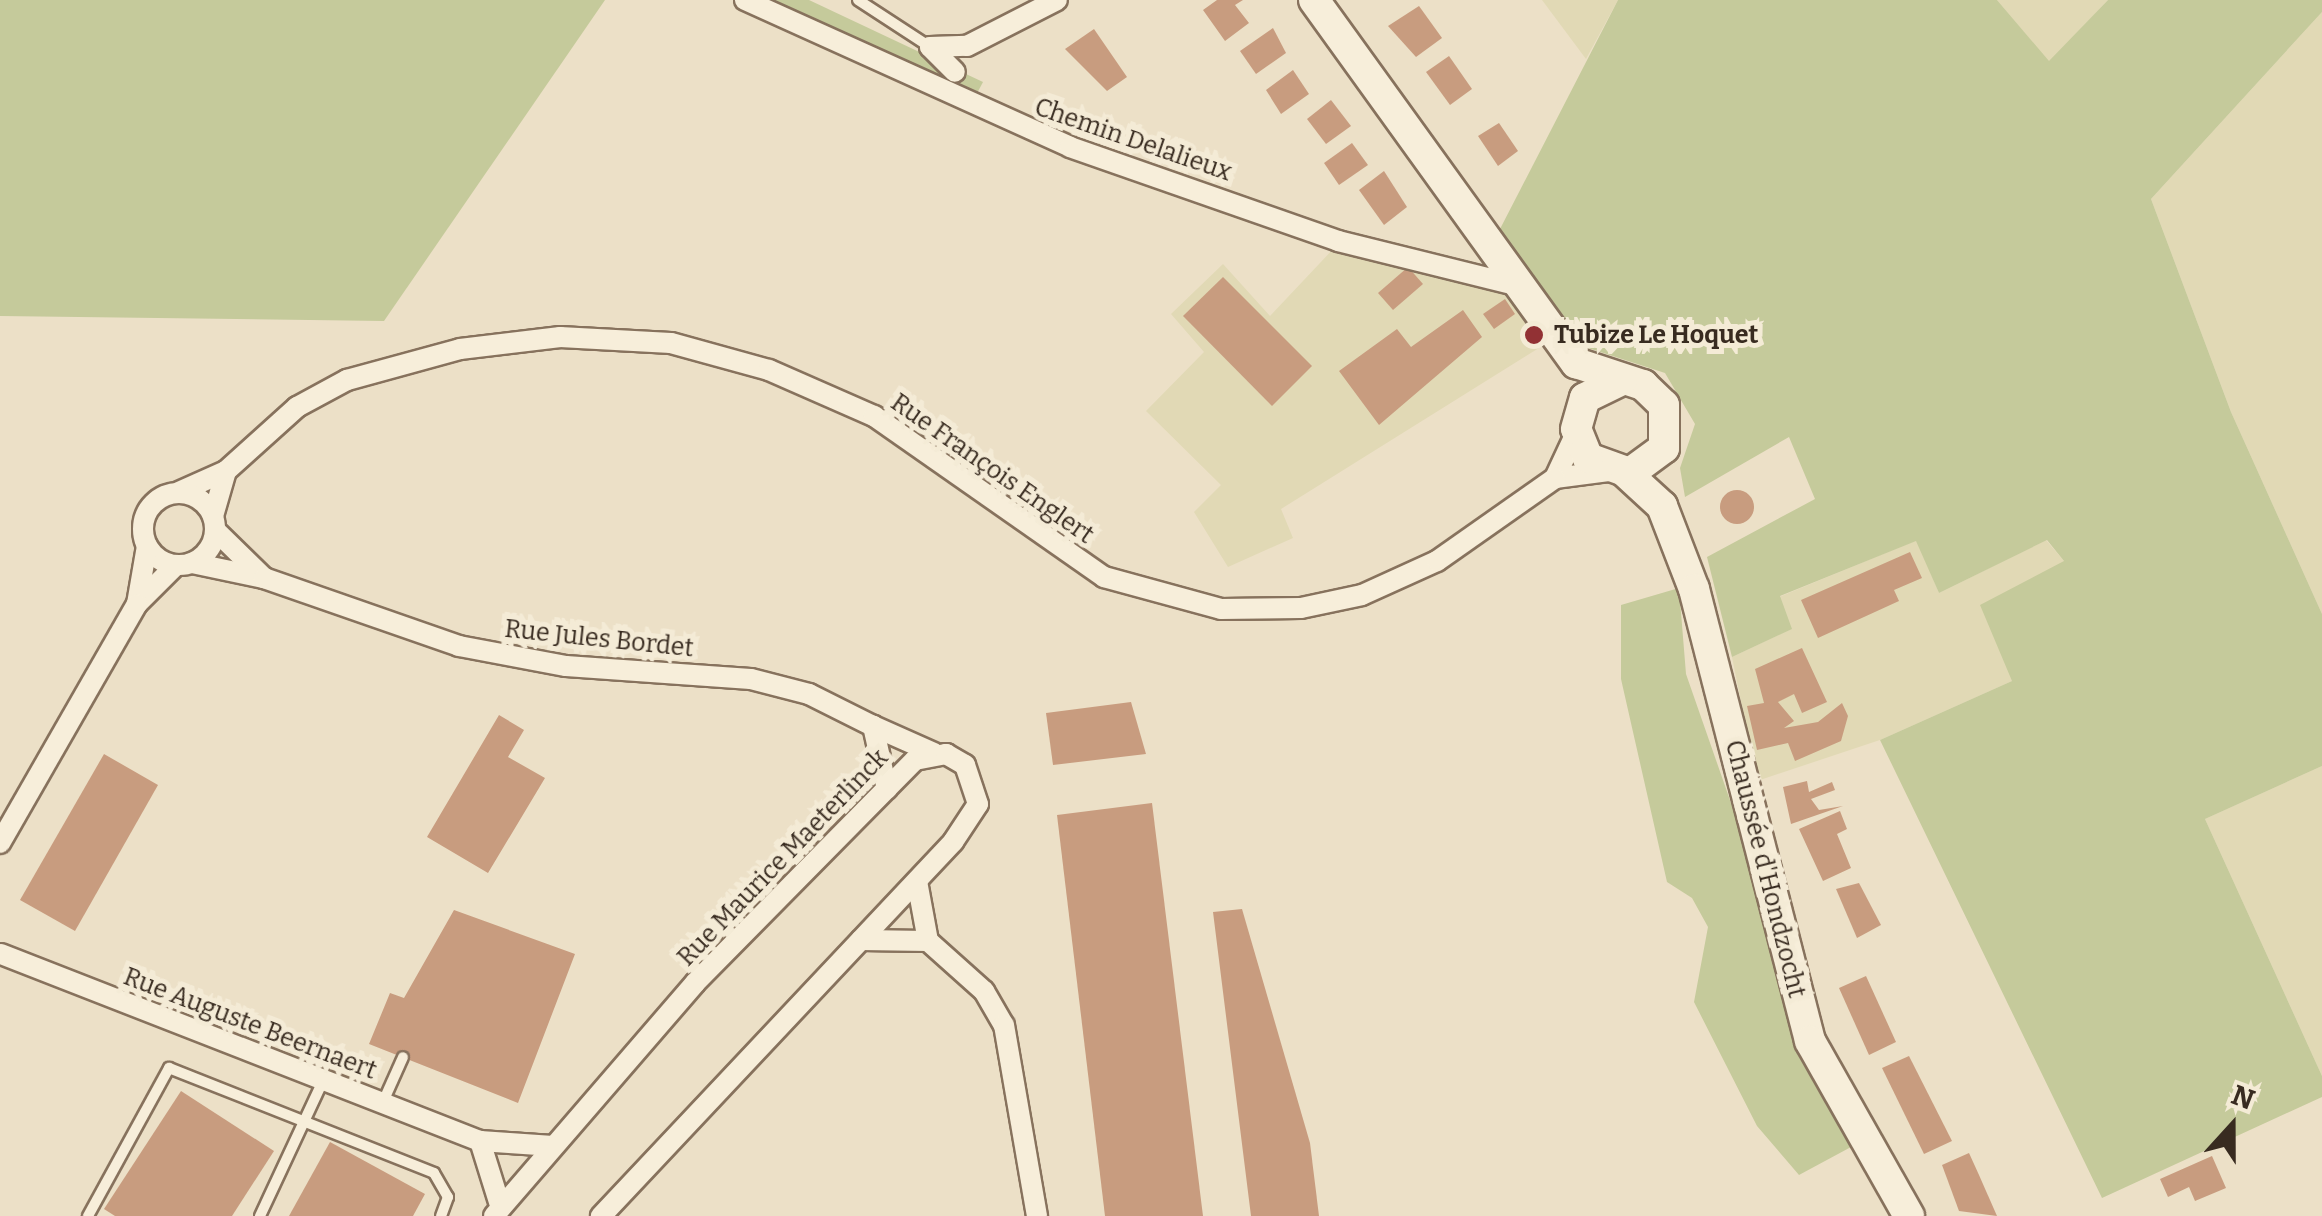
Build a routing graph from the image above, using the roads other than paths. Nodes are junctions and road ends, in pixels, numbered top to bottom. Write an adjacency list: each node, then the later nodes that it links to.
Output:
1 (745, 0): 7 (street, Chemin Delalieux)
2 (858, 0): 5 (lane)
3 (1057, 0): 5 (street)
4 (1314, 0): 7 (main road)
5 (930, 47): 6 (street)
6 (955, 72)
7 (1520, 286): 8 (main road)
8 (1576, 362): 9 (main road); 10 (main road)
9 (1622, 380): 10 (main road); 11 (main road)
10 (1578, 421): 13 (main road); 14 (street)
11 (1664, 448): 13 (main road); 16 (main road)
12 (226, 471): 14 (street, Rue François Englert); 15 (street); 17 (street)
13 (1617, 472): 14 (street); 16 (main road)
14 (1555, 478)
15 (179, 492): 17 (street); 18 (street)
16 (1662, 506): 42 (main road, Chaussée d'Hondzocht)
17 (214, 523): 19 (street); 20 (street)
18 (147, 546): 19 (street); 21 (street)
19 (184, 564): 20 (street, Rue Jules Bordet); 21 (street)
20 (264, 578): 22 (street, Rue Jules Bordet)
21 (136, 604): 25 (street)
22 (873, 726): 23 (street, Rue Jules Bordet); 24 (street)
23 (934, 753): 24 (street, Rue Maurice Maeterlinck); 26 (street)
24 (887, 789): 35 (street, Rue Maurice Maeterlinck)
25 (0, 844)
26 (917, 881): 27 (street); 28 (street)
27 (861, 940): 28 (street); 40 (street)
28 (928, 941): 41 (street)
29 (0, 953): 31 (street, Rue Auguste Beernaert)
30 (402, 1057): 32 (lane)
31 (324, 1080): 32 (street, Rue Auguste Beernaert); 33 (lane)
32 (383, 1102): 34 (street, Rue Auguste Beernaert)
33 (307, 1122): 37 (lane); 38 (lane); 39 (lane)
34 (480, 1140): 35 (street, Rue Auguste Beernaert); 36 (street)
35 (553, 1146): 36 (street, Rue Maurice Maeterlinck)
36 (497, 1209)
37 (88, 1216)
38 (260, 1216)
39 (440, 1216)
40 (601, 1216)
41 (1037, 1216)
42 (1909, 1216)

